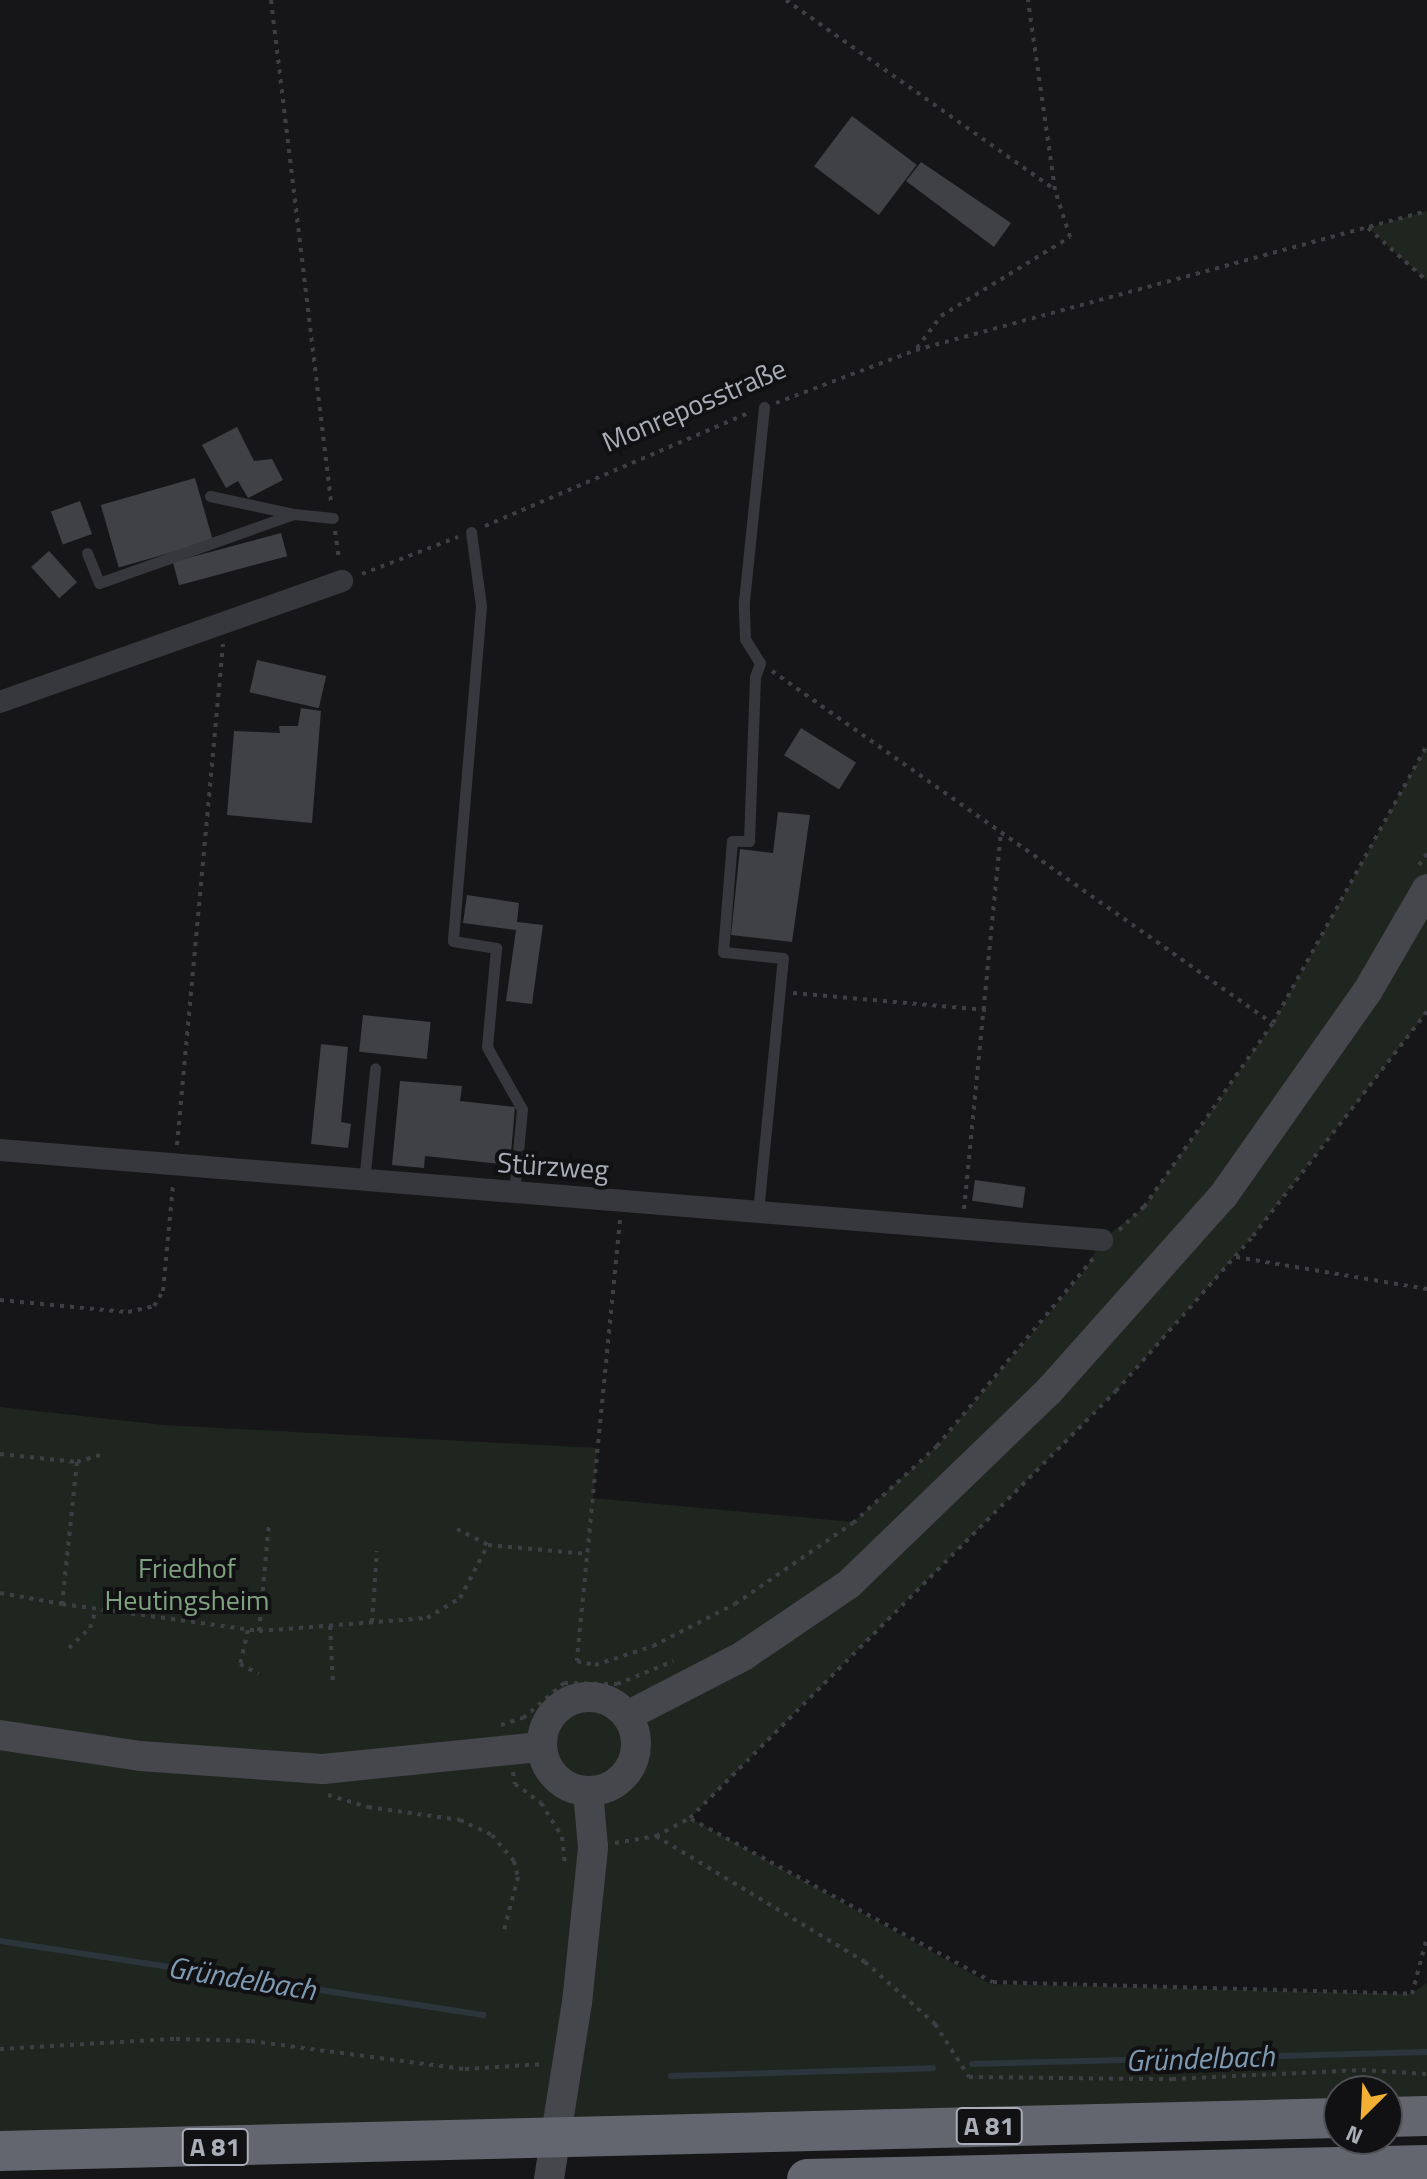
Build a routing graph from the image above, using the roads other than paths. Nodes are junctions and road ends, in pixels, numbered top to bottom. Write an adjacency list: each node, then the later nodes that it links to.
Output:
1 (764, 407): 14 (lane)
2 (210, 496): 3 (lane)
3 (294, 514): 4 (lane); 6 (lane)
4 (333, 518)
5 (471, 532): 13 (lane)
6 (87, 553)
7 (342, 581): 8 (street)
8 (0, 702)
9 (1423, 878): 16 (main road)
10 (375, 1069): 12 (lane)
11 (0, 1150): 12 (street, Stürzweg)
12 (364, 1182): 13 (street, Stürzweg)
13 (514, 1194): 14 (street, Stürzweg)
14 (758, 1212): 15 (street, Stürzweg)
15 (1102, 1240)
16 (627, 1716): 18 (main road); 19 (main road)
17 (0, 1735): 18 (main road)
18 (541, 1747): 19 (main road)
19 (588, 1792): 25 (main road)
20 (1427, 2116): 21 (highway)
21 (1403, 2117)
22 (1323, 2118): 23 (highway, A 81)
23 (0, 2151)
24 (1427, 2165): 26 (highway, A 81)
25 (549, 2179)
26 (807, 2179)

